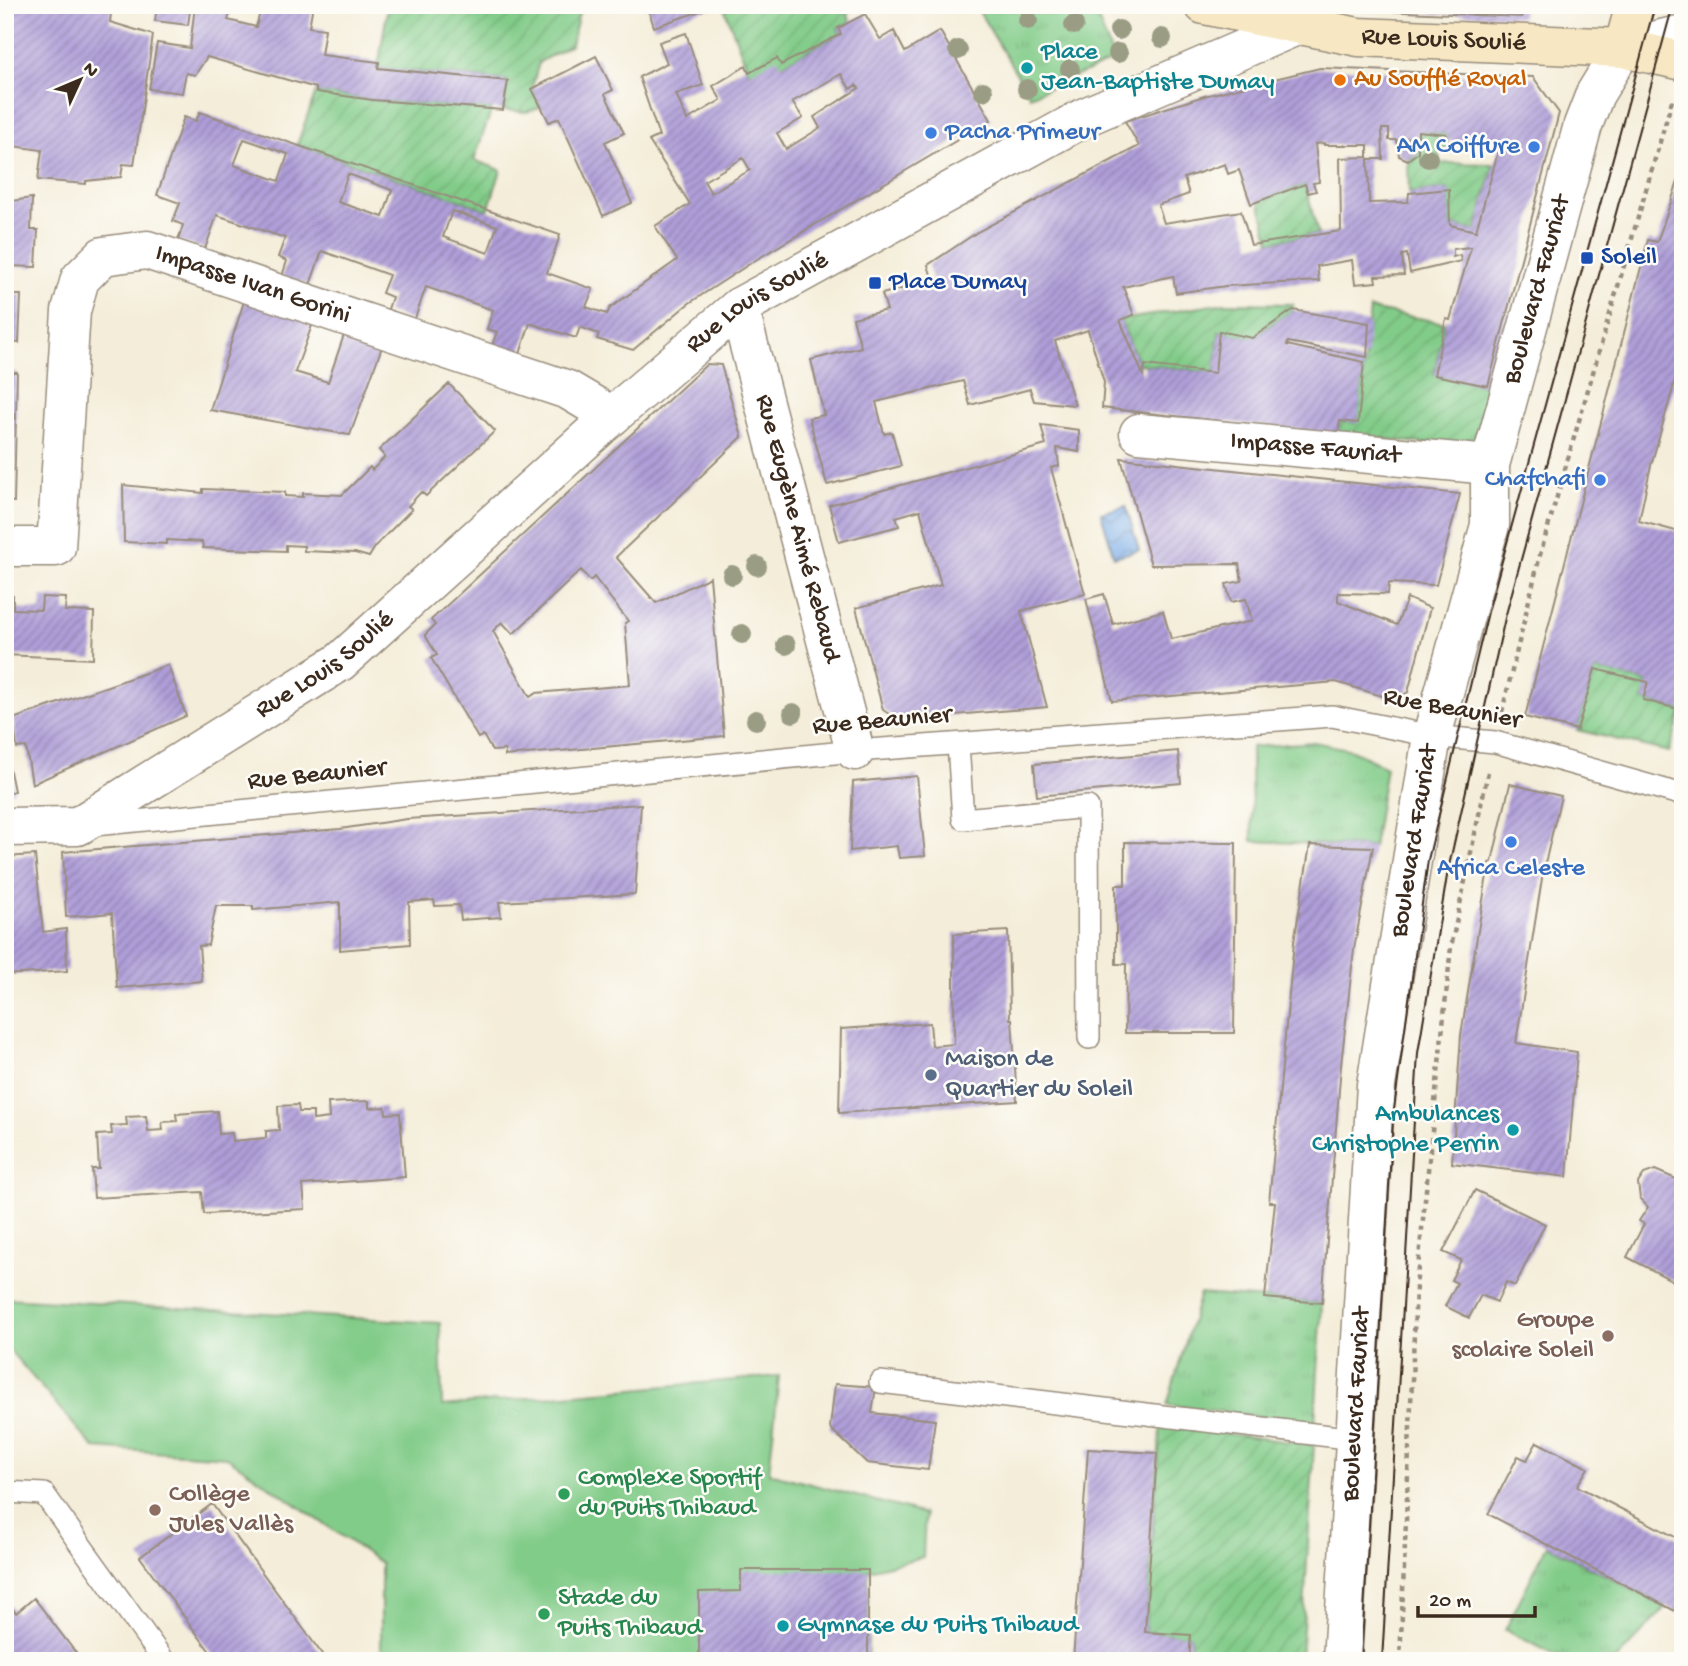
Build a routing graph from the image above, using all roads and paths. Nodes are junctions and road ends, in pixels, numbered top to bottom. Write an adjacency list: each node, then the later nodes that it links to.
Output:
1 (1204, 5): 3 (main road)
2 (1635, 5): 5 (main road)
3 (1301, 24): 5 (main road, Rue Louis Soulié); 7 (street, Rue Louis Soulié)
4 (1683, 34): 5 (street)
5 (1623, 48): 6 (main road, Rue Louis Soulié); 10 (street, Boulevard Fauriat)
6 (1679, 76): 13 (path)
7 (739, 307): 8 (street, Rue Louis Soulié); 15 (street, Rue Eugène Aimé Rebaud)
8 (612, 416): 11 (street, Impasse Ivan Gorini); 18 (street, Rue Louis Soulié)
9 (1139, 433): 10 (street, Impasse Fauriat)
10 (1490, 464): 12 (street, Boulevard Fauriat)
11 (5, 547)
12 (1432, 736): 13 (lane, Rue Beaunier); 14 (lane, Rue Beaunier); 21 (street, Boulevard Fauriat)
13 (1494, 742): 16 (lane, Rue Beaunier); 25 (path)
14 (958, 744): 15 (lane, Rue Beaunier); 19 (lane)
15 (855, 751): 18 (lane, Rue Beaunier)
16 (1683, 795)
17 (5, 827): 18 (street)
18 (78, 827)
19 (1089, 1038)
20 (880, 1382): 21 (lane)
21 (1355, 1439): 24 (street, Boulevard Fauriat)
22 (5, 1492): 23 (lane)
23 (164, 1661)
24 (1342, 1661)
25 (1400, 1661)

